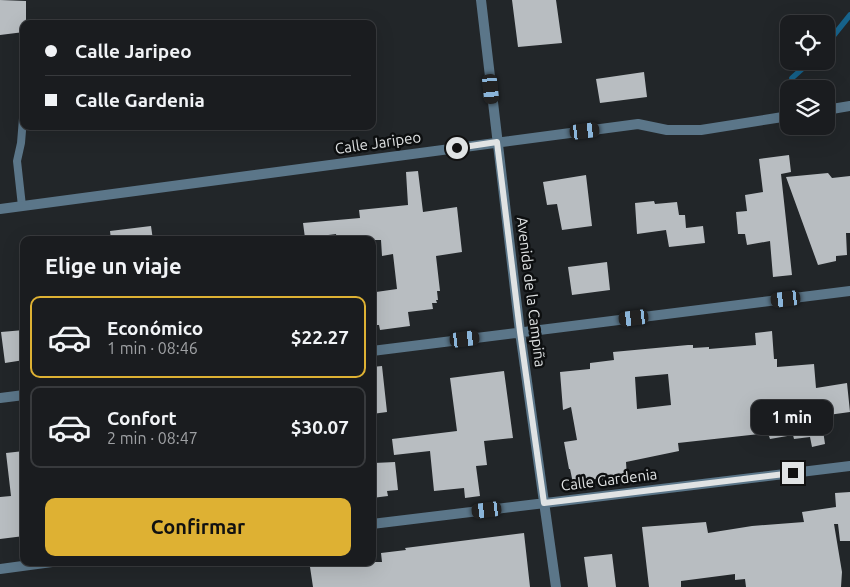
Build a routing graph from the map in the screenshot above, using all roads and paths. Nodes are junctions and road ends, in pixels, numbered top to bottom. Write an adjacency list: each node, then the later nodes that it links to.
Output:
1 (481, 0): 6 (street, Avenida de la Campiña)
2 (850, 106): 3 (street)
3 (835, 108)
4 (780, 117): 6 (street, Calle Jaripeo)
5 (22, 130): 7 (lane)
6 (497, 142): 7 (street, Calle Jaripeo); 10 (street, Avenida de la Campiña)
7 (22, 206): 8 (street, Calle Jaripeo)
8 (0, 209)
9 (850, 291): 10 (street)
10 (520, 332): 11 (street); 15 (street, Avenida de la Campiña)
11 (376, 350)
12 (20, 396): 13 (street)
13 (0, 398)
14 (850, 466): 15 (street, Calle Gardenia)
15 (544, 503): 16 (street, Calle Gardenia); 19 (street, Avenida de la Campiña)
16 (376, 524)
17 (22, 566): 18 (street)
18 (0, 569)
19 (556, 587)

